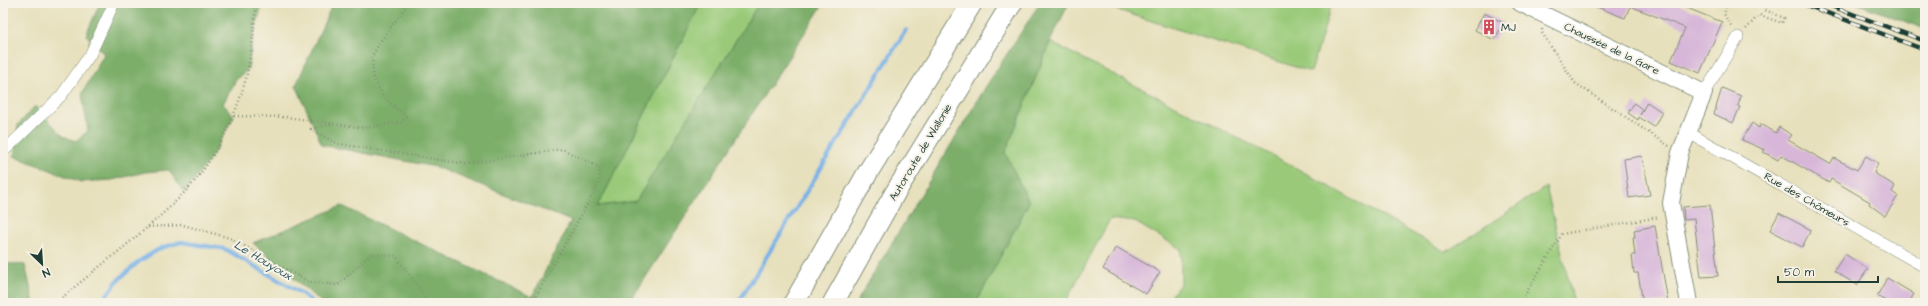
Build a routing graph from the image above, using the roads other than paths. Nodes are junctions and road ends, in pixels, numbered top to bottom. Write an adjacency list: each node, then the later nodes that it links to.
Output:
1 (114, 3): 8 (street)
2 (972, 3): 10 (highway)
3 (1012, 3): 11 (highway, Autoroute de Wallonie)
4 (1520, 3): 6 (street, Chaussée de la Gare)
5 (1738, 37): 6 (street)
6 (1704, 93): 7 (street)
7 (1689, 133): 9 (street, Rue des Chômeurs); 12 (street)
8 (3, 152)
9 (1925, 267)
10 (794, 303)
11 (833, 303)
12 (1689, 303)

